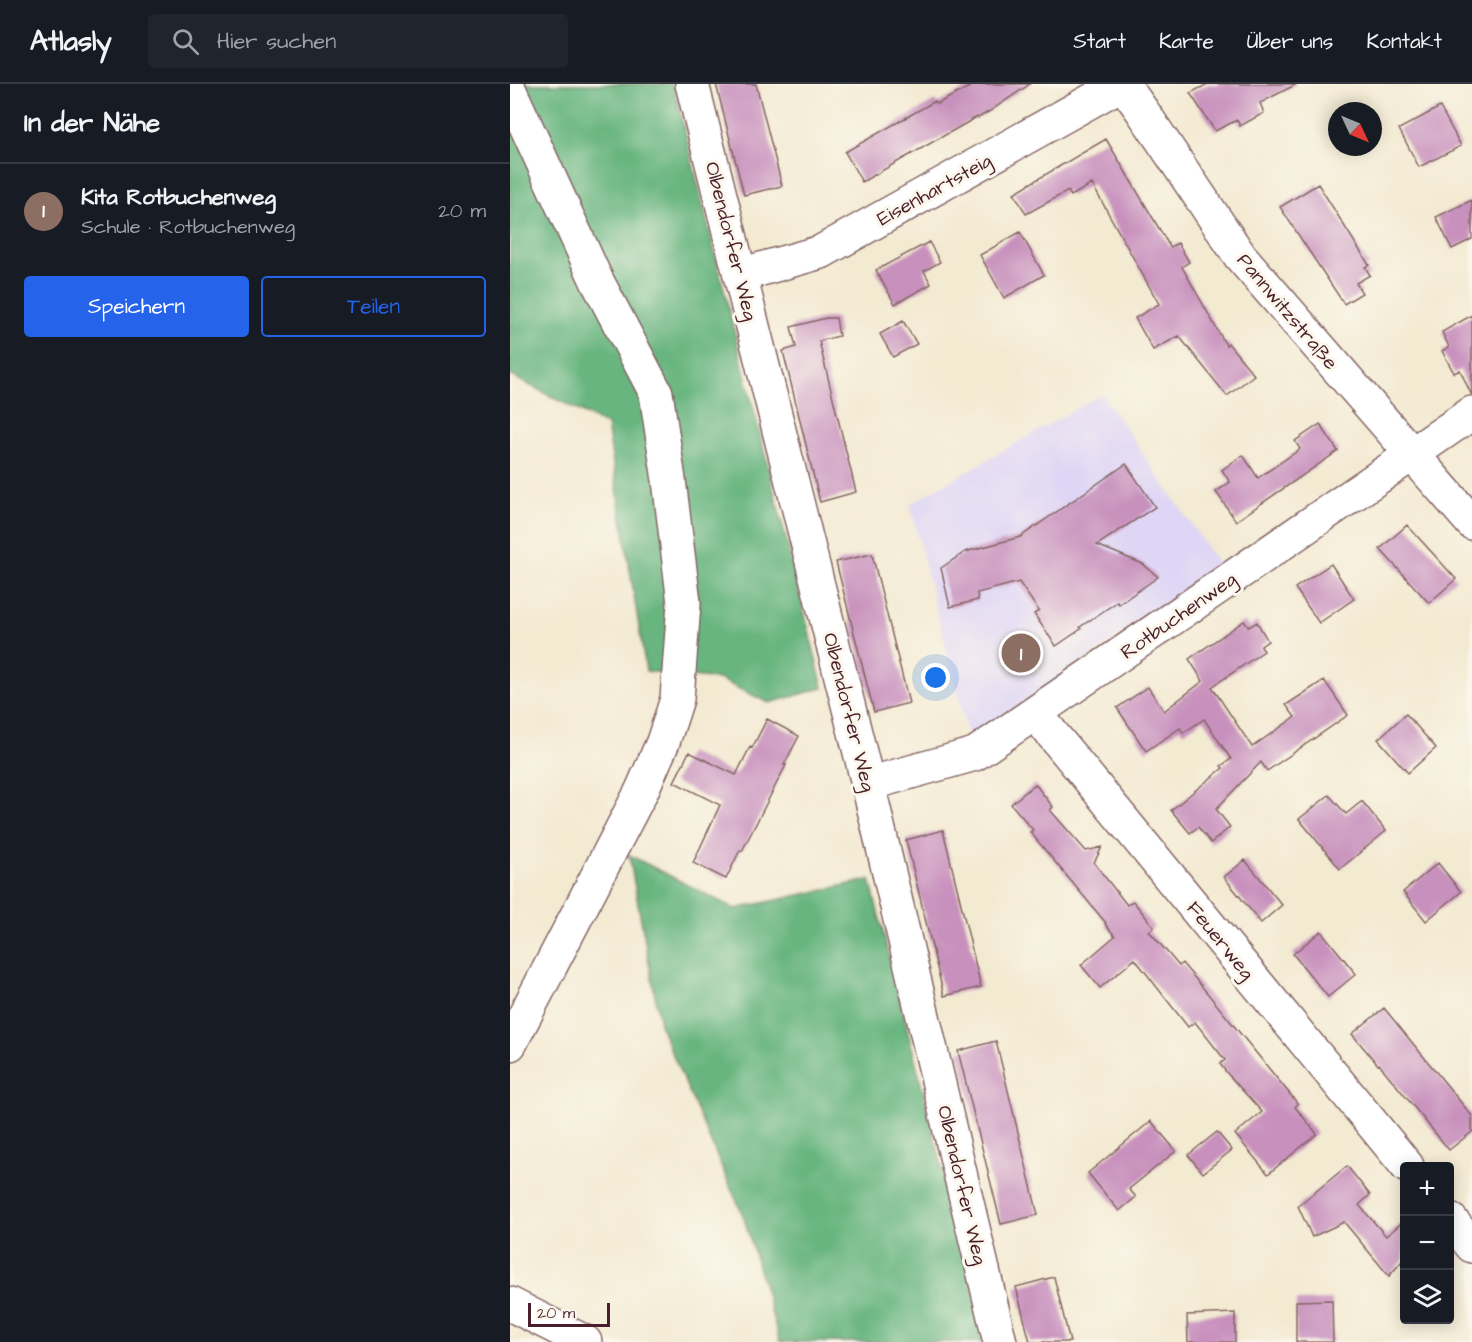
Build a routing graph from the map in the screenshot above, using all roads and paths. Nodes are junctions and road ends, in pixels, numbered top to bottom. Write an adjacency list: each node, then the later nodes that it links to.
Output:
1 (692, 84): 4 (street, Olbendorfer Weg)
2 (1122, 84): 4 (street, Eisenhartsteig); 6 (street, Pannwitzstraße)
3 (510, 92): 10 (street)
4 (740, 275): 9 (street, Olbendorfer Weg)
5 (1472, 413): 6 (street, Rotbuchenweg)
6 (1411, 454): 7 (street, Pannwitzstraße); 8 (street, Rotbuchenweg)
7 (1472, 522)
8 (1035, 713): 9 (street, Rotbuchenweg); 11 (street, Feuerweg)
9 (868, 784): 16 (street, Olbendorfer Weg)
10 (510, 1044)
11 (1403, 1162)
12 (1454, 1224): 13 (street)
13 (1472, 1246)
14 (510, 1304): 15 (street)
15 (585, 1342)
16 (1000, 1342)

